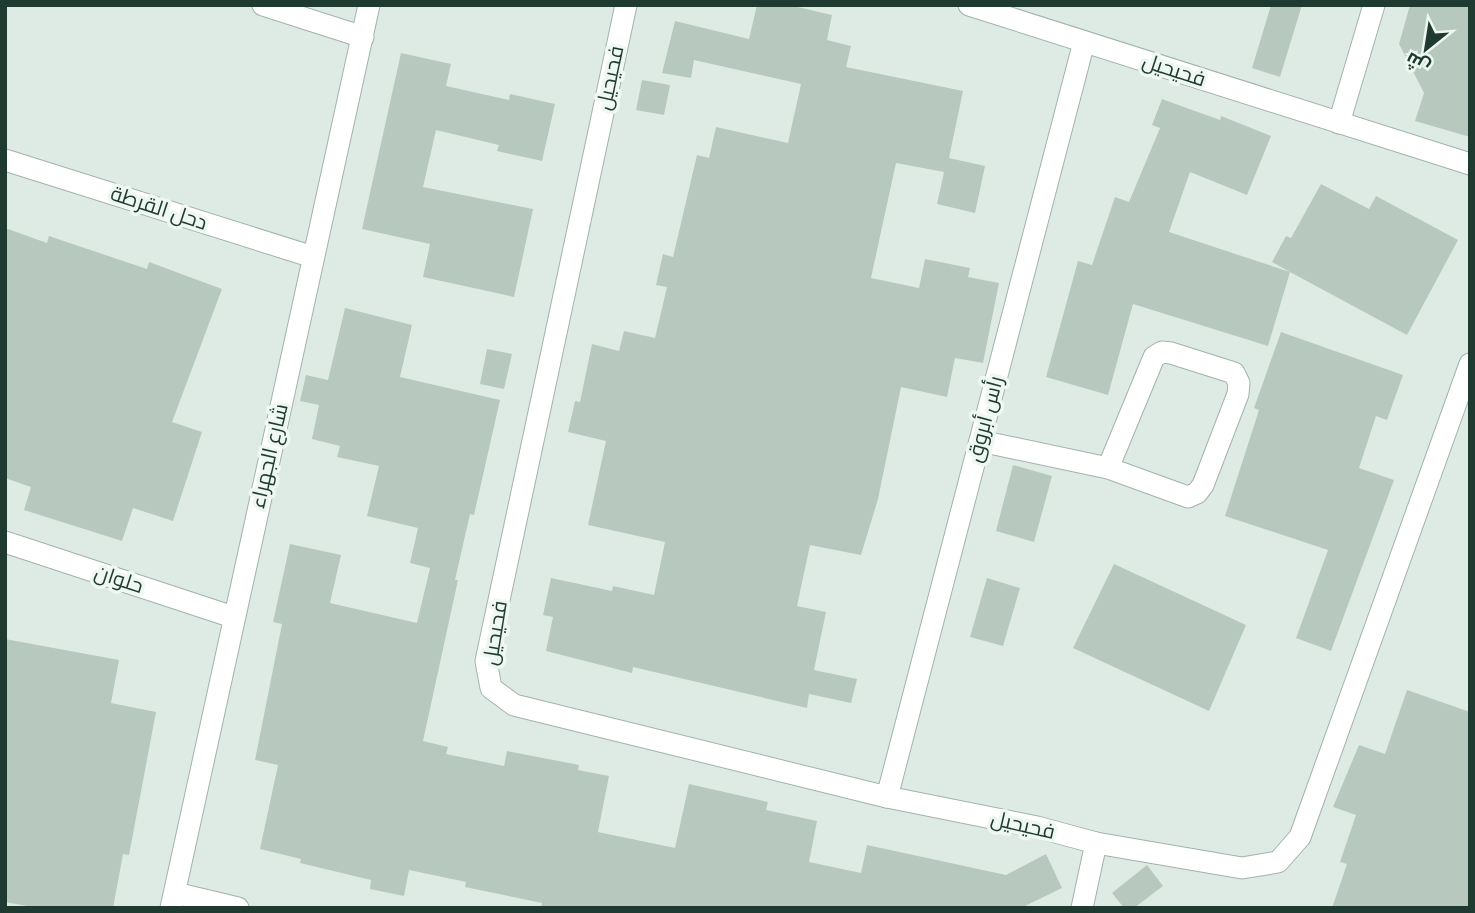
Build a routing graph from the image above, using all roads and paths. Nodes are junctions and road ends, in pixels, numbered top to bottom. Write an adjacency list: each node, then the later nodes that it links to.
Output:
1 (263, 5): 6 (street)
2 (369, 5): 6 (street, شارع الجهراء)
3 (626, 5): 17 (street, فحيحيل)
4 (969, 5): 7 (street, فحيحيل)
5 (1374, 5): 8 (street)
6 (363, 37): 11 (street, شارع الجهراء)
7 (1084, 42): 8 (street, فحيحيل); 13 (street, رأس أبروق)
8 (1339, 123): 10 (street, فحيحيل)
9 (5, 160): 11 (street, دحل القرطة)
10 (1470, 164)
11 (313, 257): 16 (street, شارع الجهراء)
12 (1470, 364): 18 (street, فحيحيل)
13 (980, 441): 14 (street); 17 (street, رأس أبروق)
14 (1108, 468): 14 (street)
15 (5, 541): 16 (street, حلوان)
16 (233, 617): 19 (street, شارع الجهراء)
17 (887, 797): 18 (street, فحيحيل)
18 (1096, 843): 21 (street)
19 (173, 901): 20 (street)
20 (238, 908)
21 (1082, 908)

